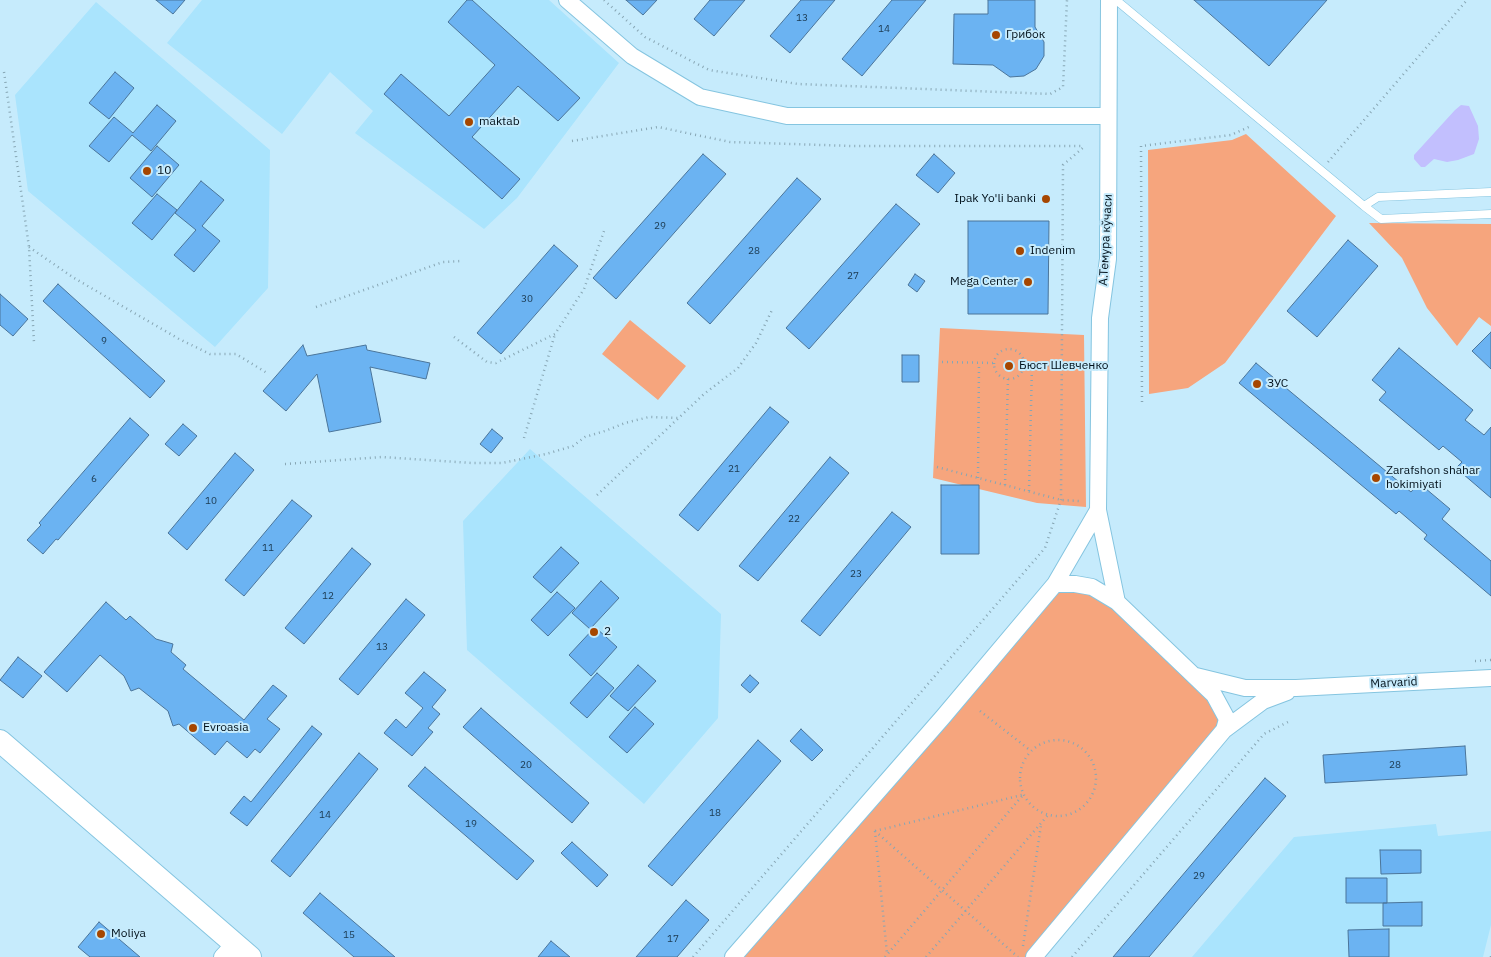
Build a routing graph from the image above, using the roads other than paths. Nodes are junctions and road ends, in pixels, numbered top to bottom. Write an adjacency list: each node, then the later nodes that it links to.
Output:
1 (568, 0): 4 (street)
2 (1109, 0): 4 (street, А.Темура кўчаси)
3 (1116, 0): 6 (lane)
4 (1108, 116): 8 (street, А.Темура кўчаси)
5 (1491, 192): 6 (lane)
6 (1364, 206): 7 (lane)
7 (1491, 214)
8 (1098, 510): 9 (street); 10 (street, А.Темура кўчаси)
9 (1055, 584): 10 (street); 18 (street)
10 (1117, 602): 11 (street)
11 (1196, 676): 13 (street, Marvarid); 14 (street)
12 (1491, 678): 13 (street, Marvarid)
13 (1296, 688): 14 (street)
14 (1224, 730): 16 (street)
15 (0, 741): 17 (street)
16 (1028, 952)
17 (235, 953)
18 (733, 957)

